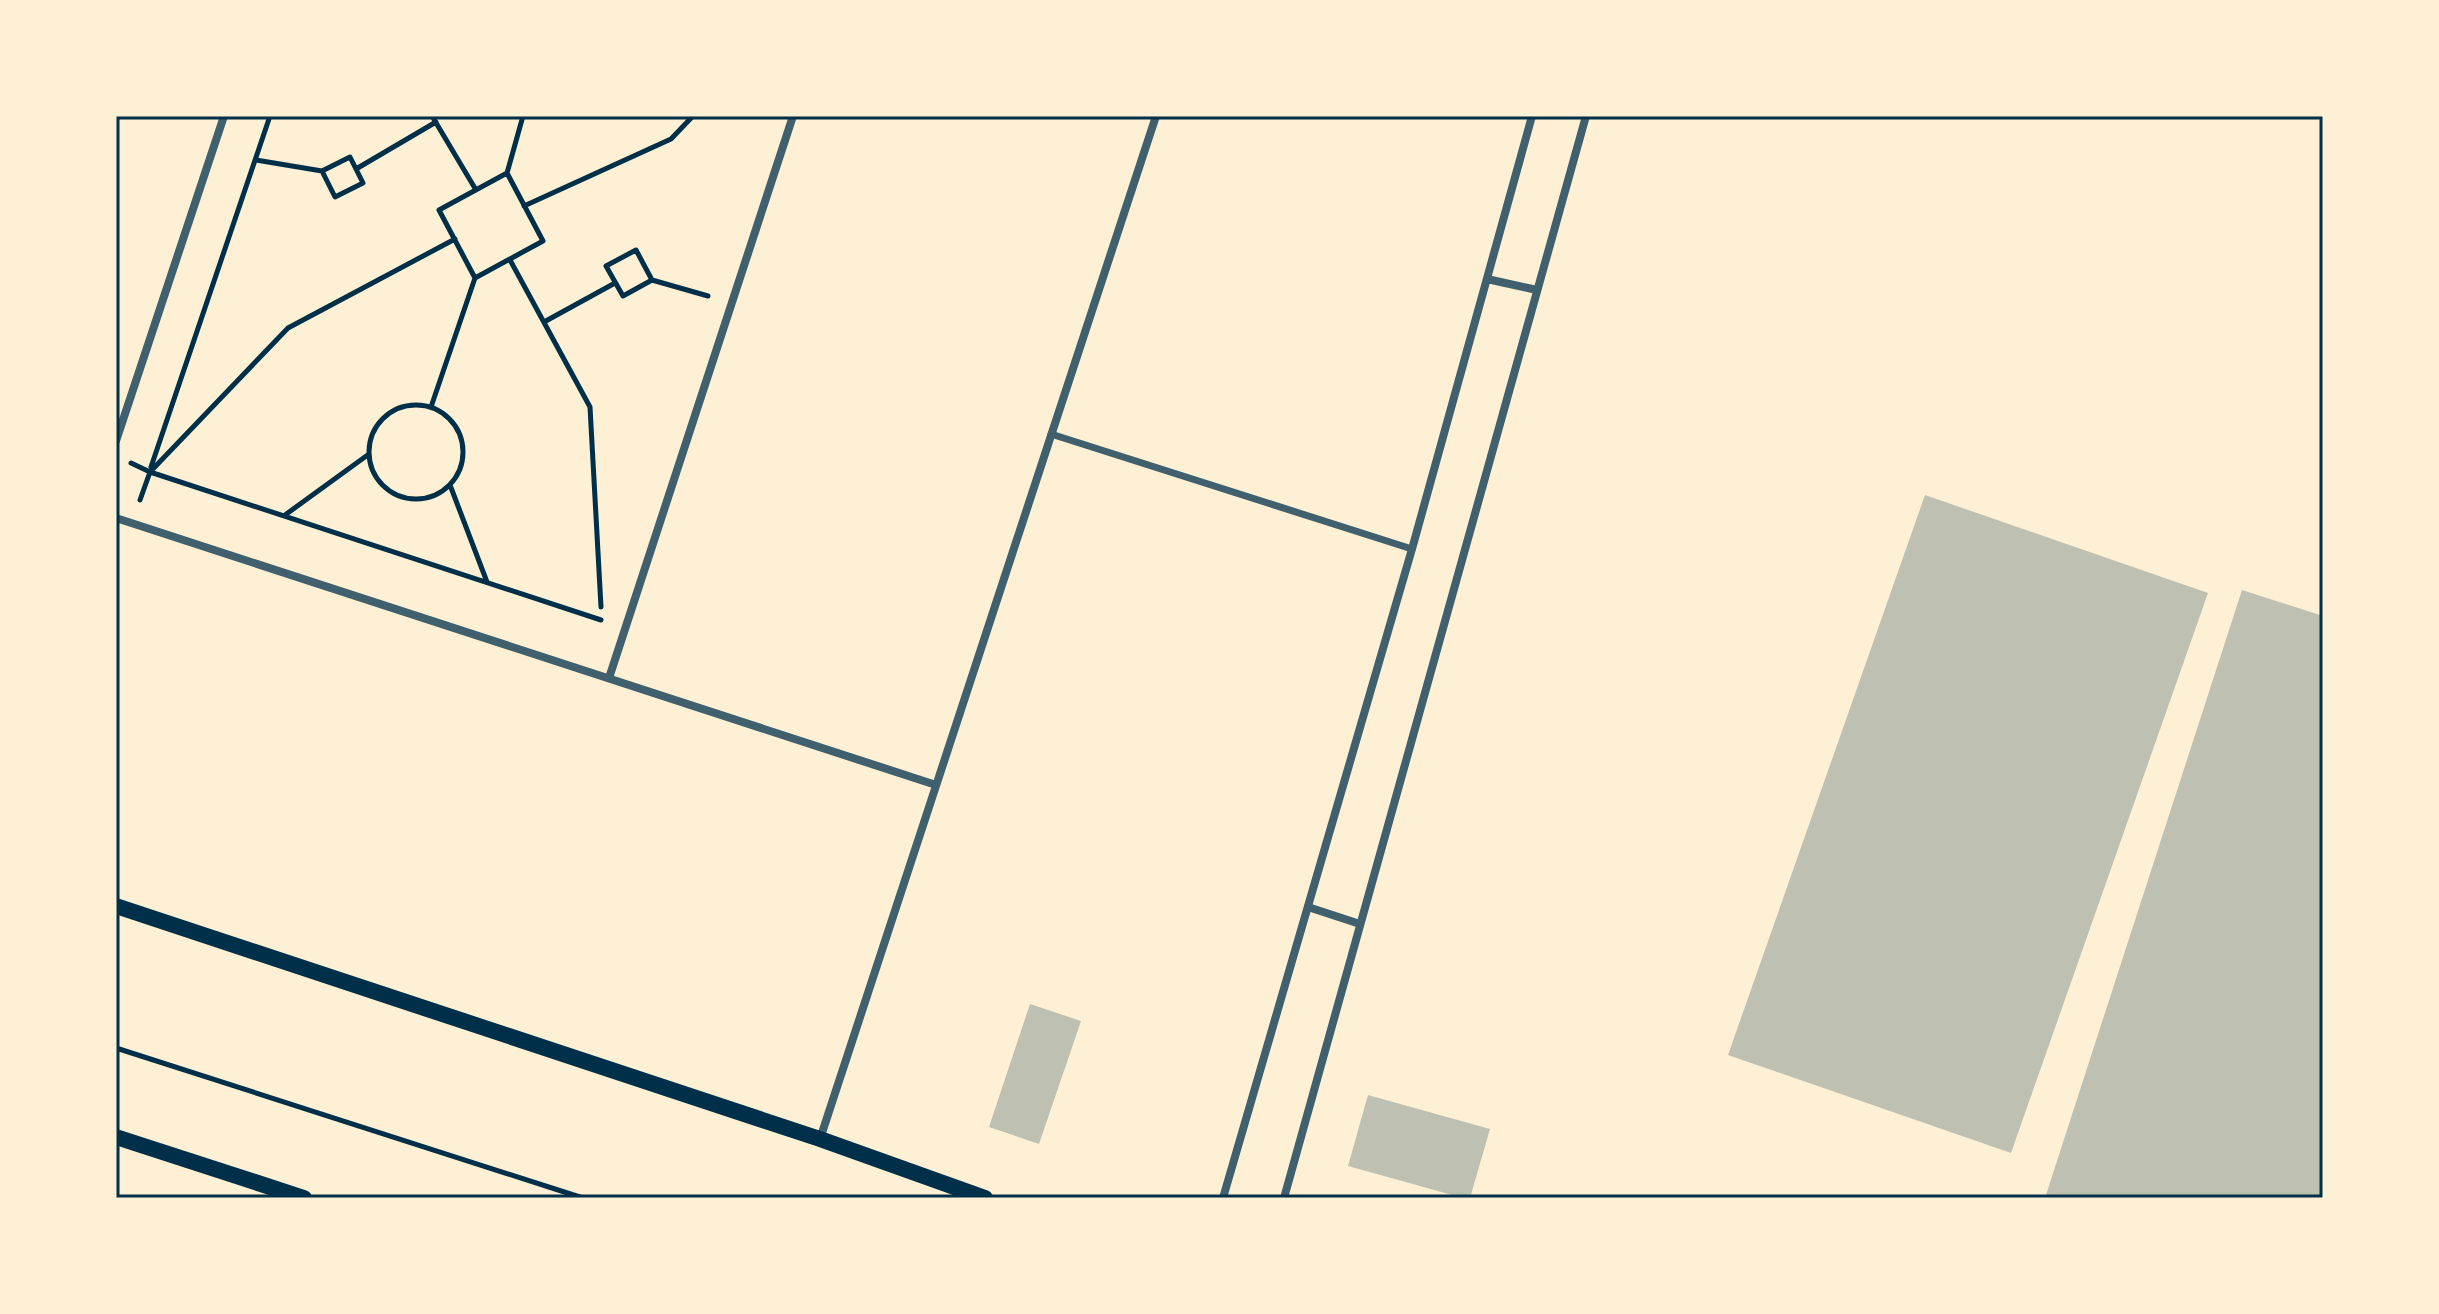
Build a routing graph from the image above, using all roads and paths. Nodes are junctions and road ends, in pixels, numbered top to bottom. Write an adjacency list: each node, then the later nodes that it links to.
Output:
1 (224, 116): 27 (street)
2 (270, 116): 10 (path)
3 (523, 116): 13 (path)
4 (693, 116): 15 (path)
5 (793, 116): 39 (street)
6 (1156, 116): 26 (street)
7 (1532, 116): 19 (street)
8 (1586, 116): 22 (street)
9 (434, 119): 11 (path); 14 (path)
10 (256, 160): 12 (path); 30 (path)
11 (356, 169): 12 (path); 12 (path)
12 (322, 171)
13 (507, 173): 14 (path); 15 (path)
14 (476, 190): 16 (path)
15 (524, 206): 17 (path)
16 (455, 239): 18 (path); 30 (path)
17 (510, 260): 18 (path); 24 (path)
18 (475, 278): 25 (path)
19 (1487, 279): 22 (street); 35 (street)
20 (652, 280): 21 (path); 21 (path); 23 (path)
21 (615, 283): 24 (path)
22 (1537, 290): 43 (street)
23 (708, 296)
24 (544, 322): 38 (path)
25 (431, 407): 28 (path); 31 (path)
26 (1051, 434): 35 (street); 40 (street)
27 (116, 441)
28 (369, 454): 31 (path); 32 (path)
29 (127, 461): 30 (path)
30 (150, 472): 32 (path); 34 (path)
31 (450, 485): 36 (path)
32 (284, 516): 36 (path)
33 (116, 518): 34 (street)
34 (132, 523): 39 (street)
35 (1412, 549): 42 (street)
36 (488, 583): 38 (path)
37 (607, 606): 38 (path)
38 (602, 620)
39 (609, 678): 40 (street)
40 (936, 785): 46 (street)
41 (116, 906): 46 (main road)
42 (1308, 907): 43 (street); 50 (street)
43 (1360, 924): 51 (street)
44 (116, 1048): 48 (path)
45 (116, 1137): 47 (main road)
46 (820, 1139): 49 (main road)
47 (304, 1198)
48 (583, 1198)
49 (985, 1198)
50 (1223, 1198)
51 (1284, 1198)

